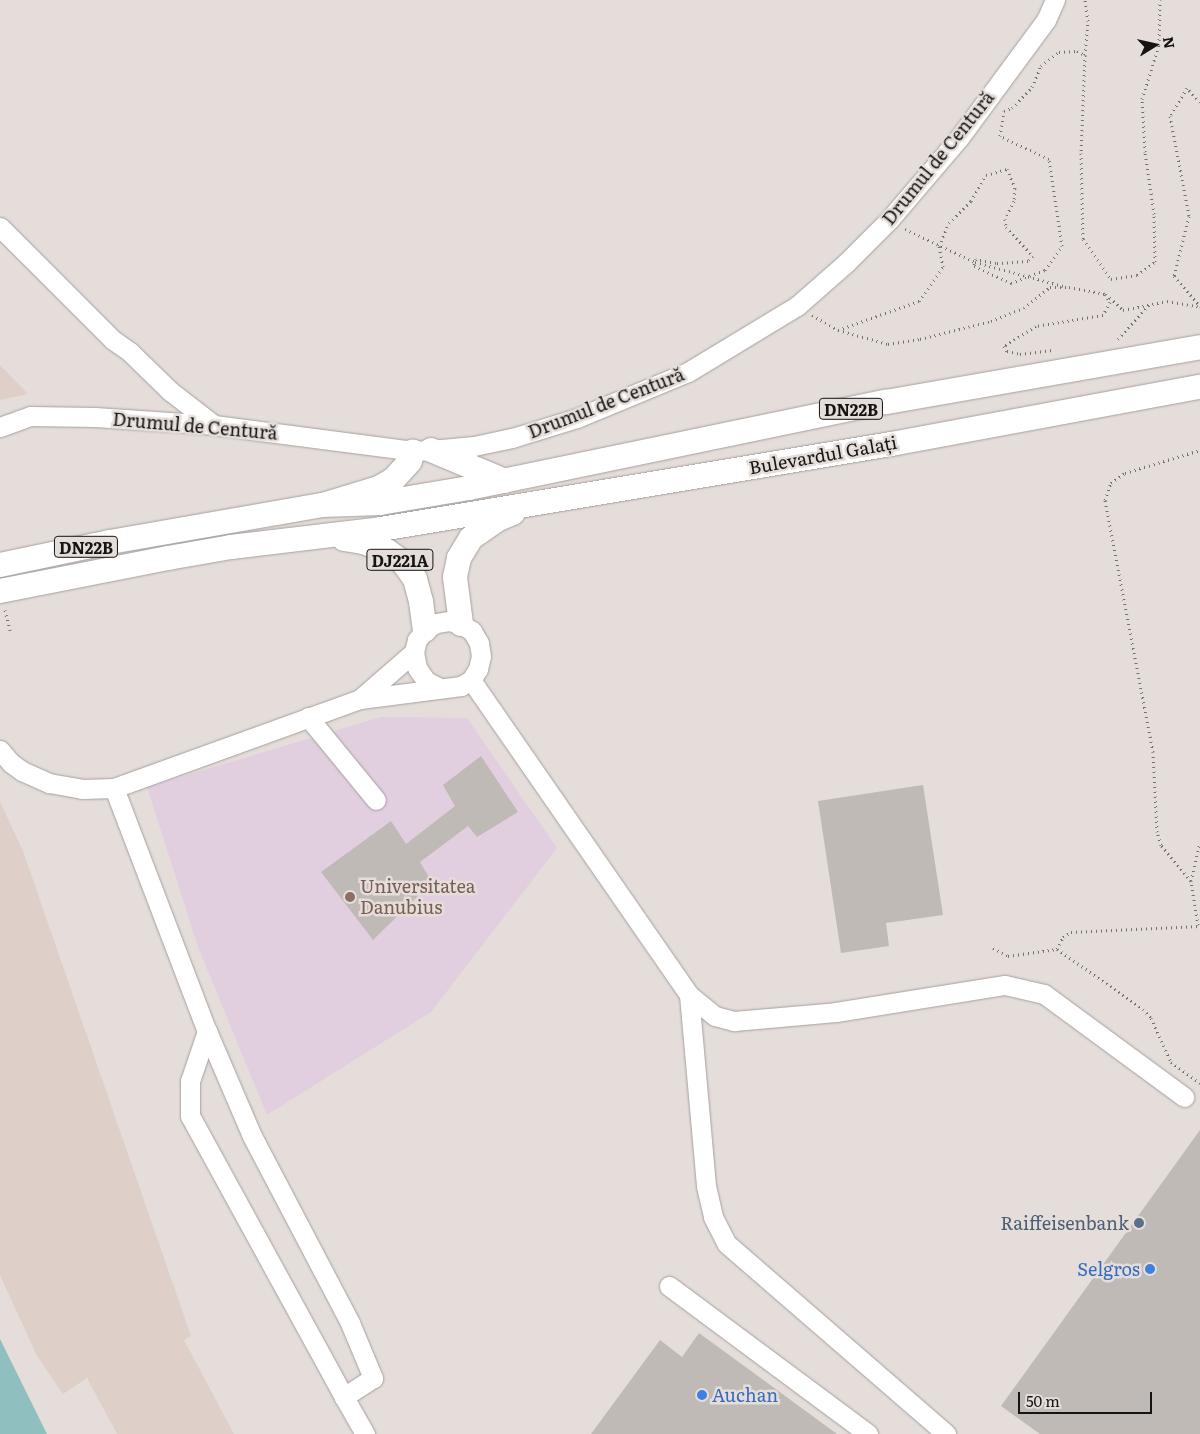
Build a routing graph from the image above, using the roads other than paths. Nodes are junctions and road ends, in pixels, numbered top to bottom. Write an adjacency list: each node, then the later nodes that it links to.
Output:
1 (1055, 0): 7 (street, Drumul de Centură)
2 (0, 227): 5 (street)
3 (1200, 348): 8 (main road, Bulevardul Galați / DN22B)
4 (1200, 387): 9 (main road, Bulevardul Galați / DN22B)
5 (214, 425): 6 (street, Drumul de Centură); 7 (street, Drumul de Centură)
6 (0, 427)
7 (422, 450): 8 (main road); 10 (main road)
8 (505, 481): 10 (main road, Bulevardul Galați / DN22B)
9 (540, 502): 11 (main road, Bulevardul Galați / DN22B); 14 (main road, DJ221A)
10 (323, 506): 12 (main road, DN22B)
11 (330, 537): 13 (main road, DN22B); 15 (main road, DJ221A)
12 (4, 564)
13 (7, 596)
14 (462, 624): 15 (street); 17 (street)
15 (425, 630): 16 (street)
16 (414, 652): 18 (street); 19 (street)
17 (471, 680): 18 (street); 24 (street)
18 (440, 688): 19 (street)
19 (360, 699): 20 (street)
20 (308, 717): 22 (street); 23 (street)
21 (0, 750): 22 (street)
22 (114, 788): 25 (street)
23 (376, 800)
24 (689, 995): 26 (street); 31 (street)
25 (207, 1031): 28 (street); 28 (street)
26 (1184, 1097)
27 (669, 1286): 30 (street)
28 (344, 1397): 29 (street)
29 (365, 1434)
30 (868, 1434)
31 (946, 1434)

